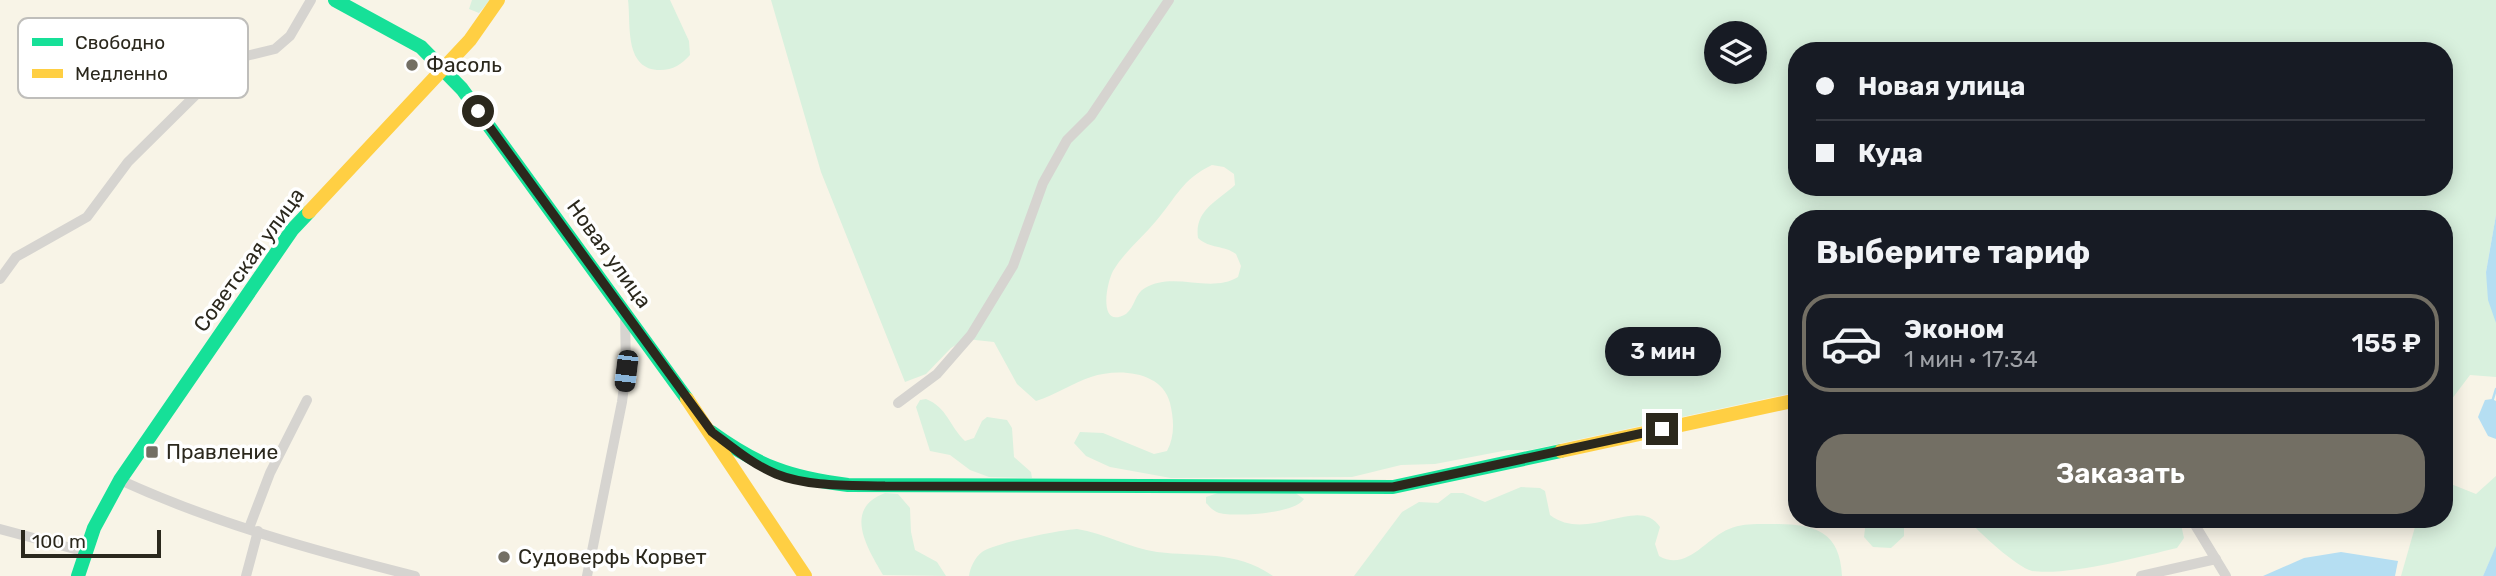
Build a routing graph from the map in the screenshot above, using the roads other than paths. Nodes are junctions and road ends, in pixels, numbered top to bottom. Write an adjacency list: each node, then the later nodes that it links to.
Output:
1 (311, 0): 5 (street)
2 (335, 0): 6 (street, Новая улица)
3 (498, 0): 6 (street, Советская улица)
4 (1168, 0): 12 (street)
5 (248, 56)
6 (442, 70): 9 (street, Новая улица); 14 (street, Советская улица)
7 (193, 98): 8 (street)
8 (0, 279)
9 (625, 312): 13 (street, Новая улица); 23 (street)
10 (307, 400): 17 (street)
11 (1788, 402): 13 (street)
12 (898, 403)
13 (712, 432): 24 (street, Новая улица)
14 (120, 480): 17 (street); 18 (street, Советская улица)
15 (2197, 528): 19 (street)
16 (0, 529): 18 (street)
17 (253, 530): 21 (street); 22 (street)
18 (86, 552): 20 (street, Советская улица)
19 (2216, 559): 25 (street); 26 (street)
20 (78, 576)
21 (246, 576)
22 (415, 576)
23 (587, 576)
24 (805, 576)
25 (2141, 576)
26 (2226, 576)

